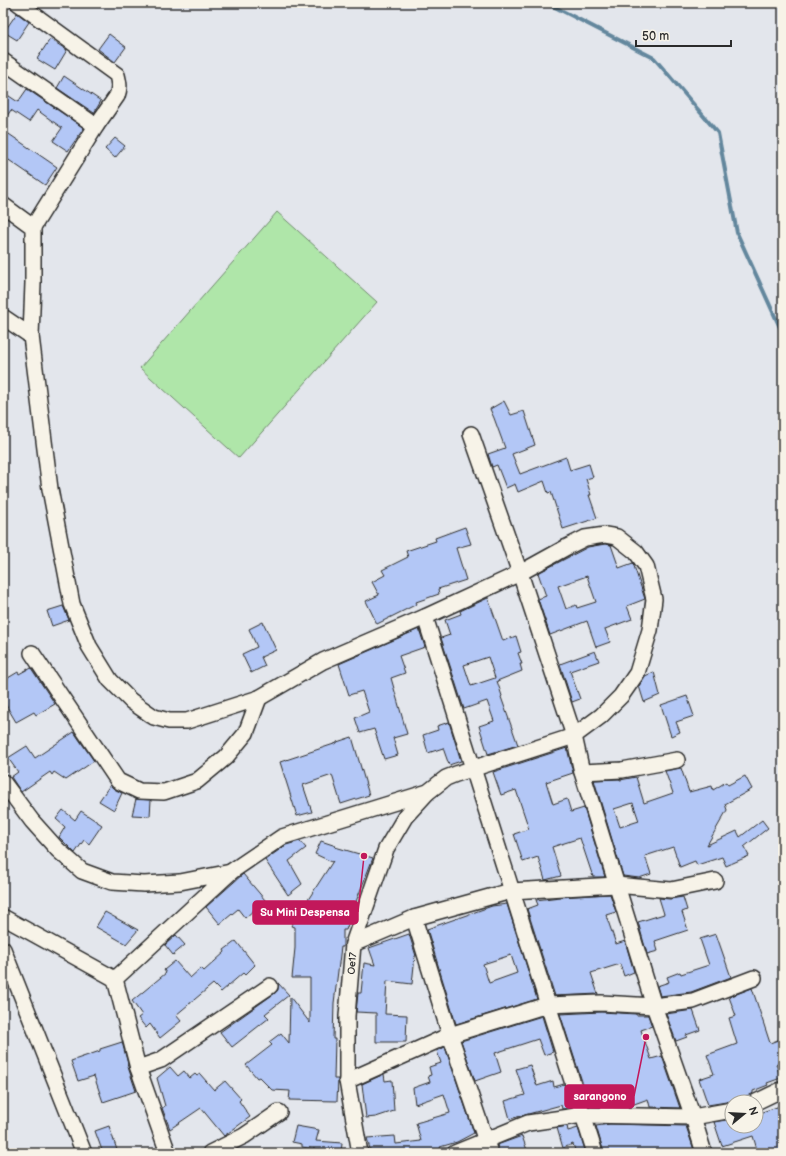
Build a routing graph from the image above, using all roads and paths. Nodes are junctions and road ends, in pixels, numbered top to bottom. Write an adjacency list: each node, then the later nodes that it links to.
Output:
1 (18, 3): 3 (street)
2 (3, 62): 3 (street)
3 (96, 126): 5 (street)
4 (3, 205): 5 (street)
5 (33, 227): 7 (street)
6 (3, 317): 7 (street)
7 (31, 336): 12 (street)
8 (470, 434): 9 (street)
9 (520, 573): 10 (street); 13 (street); 13 (street)
10 (425, 617): 12 (street); 15 (street)
11 (32, 654): 12 (street)
12 (259, 698)
13 (574, 736): 15 (street); 16 (street)
14 (677, 760): 16 (street)
15 (472, 768): 18 (street); 22 (street)
16 (582, 772): 21 (street)
17 (3, 782): 19 (street)
18 (428, 792): 19 (street); 25 (street, Oe17)
19 (232, 871): 28 (street)
20 (715, 881): 21 (street)
21 (616, 885): 22 (street); 31 (street)
22 (511, 891): 24 (street); 30 (street)
23 (3, 917): 28 (street)
24 (414, 918): 25 (street); 32 (street)
25 (353, 944): 34 (street, Oe17)
26 (3, 949): 42 (street)
27 (754, 978): 31 (street)
28 (115, 979): 33 (street)
29 (270, 986): 33 (street)
30 (547, 1005): 31 (street); 32 (street); 39 (street)
31 (654, 1006): 40 (street)
32 (450, 1035): 34 (street); 41 (street)
33 (138, 1068): 43 (street)
34 (347, 1081): 45 (street, Oe17)
35 (783, 1089): 36 (street)
36 (764, 1098)
37 (724, 1111): 40 (street)
38 (279, 1112): 44 (street)
39 (583, 1115): 40 (street); 41 (street); 47 (street)
40 (693, 1117): 48 (street)
41 (488, 1147): 46 (street)
42 (84, 1153)
43 (168, 1153)
44 (210, 1153)
45 (360, 1153)
46 (455, 1153)
47 (594, 1153)
48 (704, 1153)

